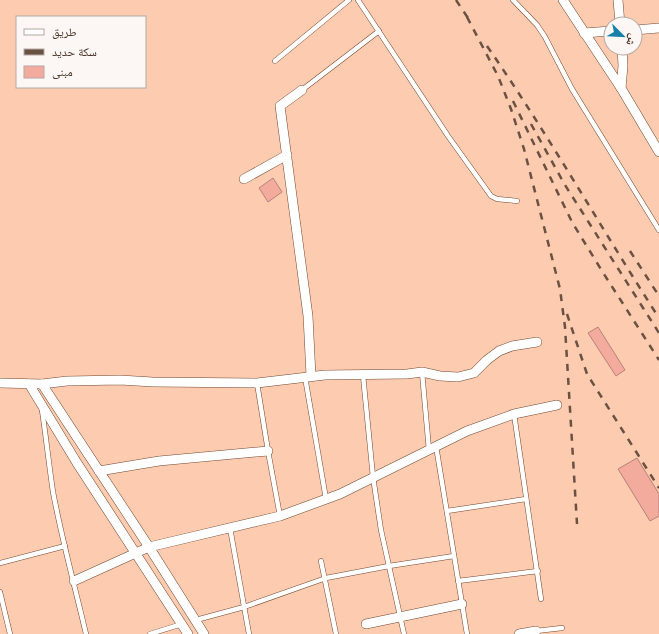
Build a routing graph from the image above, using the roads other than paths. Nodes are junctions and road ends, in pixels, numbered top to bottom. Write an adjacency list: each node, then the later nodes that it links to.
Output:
1 (349, 0): 13 (lane)
2 (358, 0): 9 (lane)
3 (513, 0): 20 (lane)
4 (563, 0): 11 (street)
5 (618, 0): 6 (street)
6 (619, 16)
7 (659, 28): 8 (street)
8 (643, 29)
9 (379, 31): 15 (lane); 19 (lane)
10 (603, 32): 11 (street)
11 (584, 33): 14 (street)
12 (622, 56): 14 (street)
13 (275, 62)
14 (621, 88): 16 (street)
15 (302, 90): 17 (street)
16 (659, 152)
17 (287, 155): 18 (street); 24 (street)
18 (244, 179)
19 (517, 201)
20 (659, 230)
21 (537, 342): 22 (street)
22 (422, 372): 23 (street); 32 (lane)
23 (363, 375): 24 (street); 35 (lane)
24 (308, 377): 26 (street); 36 (lane)
25 (0, 383): 27 (street)
26 (257, 383): 28 (street); 33 (lane)
27 (29, 384): 28 (street); 30 (street)
28 (42, 384): 34 (street)
29 (557, 405): 31 (street)
30 (42, 406): 41 (lane); 43 (street)
31 (514, 414): 32 (street); 37 (lane)
32 (432, 448): 35 (street); 38 (lane)
33 (268, 451): 34 (street); 39 (lane)
34 (99, 472): 42 (street)
35 (373, 477): 36 (street); 47 (lane)
36 (326, 499): 39 (street)
37 (526, 499): 38 (lane); 48 (lane)
38 (447, 511): 44 (lane)
39 (280, 516): 40 (street)
40 (230, 528): 42 (street); 55 (lane)
41 (64, 546): 46 (lane); 50 (lane)
42 (149, 547): 43 (street); 57 (street)
43 (136, 553): 50 (street); 58 (street)
44 (454, 556): 47 (lane); 51 (lane)
45 (322, 561): 49 (lane)
46 (0, 563)
47 (389, 566): 49 (lane); 56 (lane)
48 (538, 571): 51 (lane); 53 (lane)
49 (326, 578): 55 (lane); 68 (lane)
50 (74, 581): 63 (lane)
51 (458, 581): 54 (lane)
52 (0, 592): 62 (lane)
53 (541, 599)
54 (462, 604): 56 (street); 70 (lane)
55 (244, 607): 57 (lane); 67 (lane)
56 (399, 617): 59 (street); 69 (lane)
57 (196, 620): 66 (street)
58 (182, 624): 64 (lane); 65 (street)
59 (366, 624)
60 (562, 628): 61 (lane)
61 (536, 632): 71 (street)
62 (10, 634)
63 (86, 634)
64 (150, 634)
65 (188, 634)
66 (204, 634)
67 (249, 634)
68 (336, 634)
69 (404, 634)
70 (467, 634)
71 (519, 634)

